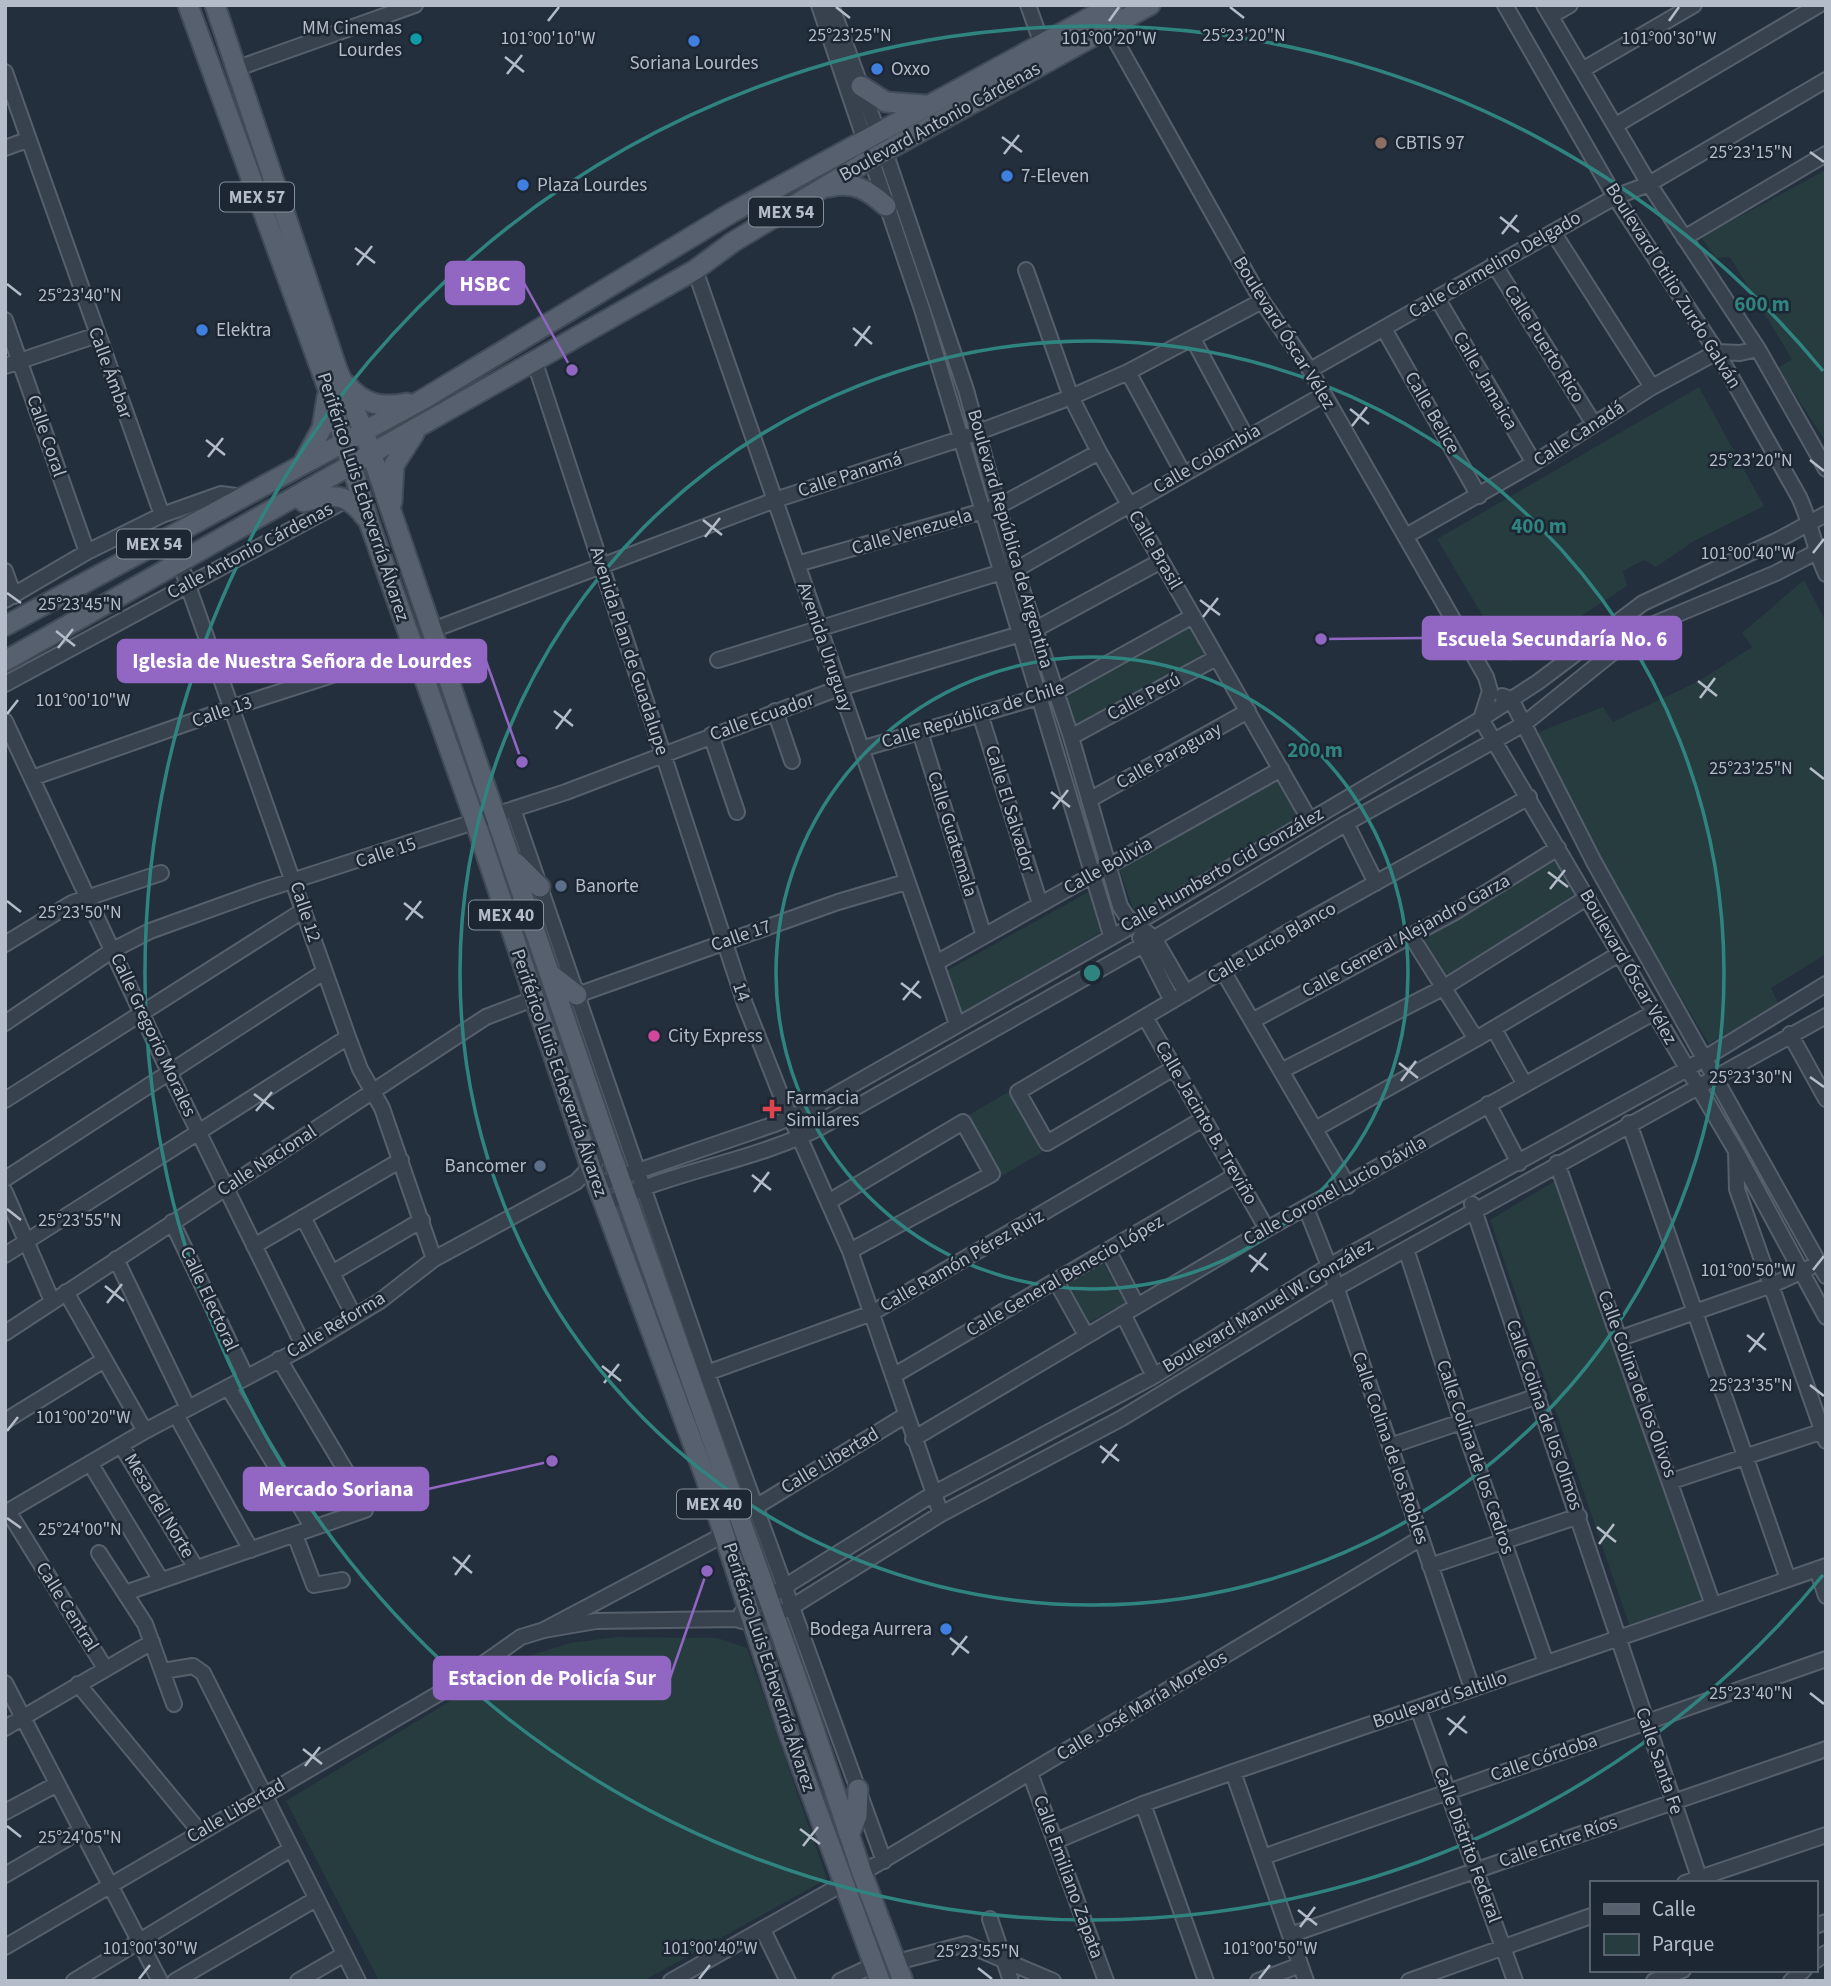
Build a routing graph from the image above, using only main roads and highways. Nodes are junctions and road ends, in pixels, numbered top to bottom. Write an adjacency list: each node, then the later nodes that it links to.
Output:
1 (188, 5): 14 (main road, Periférico Luis Echeverría Álvarez / MEX 57)
2 (215, 5): 12 (main road, Periférico Luis Echeverría Álvarez / MEX 57)
3 (1150, 5): 4 (main road, Boulevard Antonio Cárdenas / MEX 54)
4 (1107, 15): 6 (main road, Boulevard Antonio Cárdenas / MEX 54); 7 (main road, Boulevard Antonio Cárdenas / MEX 54)
5 (861, 86): 6 (main road)
6 (926, 104): 10 (main road, Boulevard Antonio Cárdenas / MEX 54)
7 (822, 189): 8 (main road); 9 (main road, Boulevard Antonio Cárdenas / MEX 54)
8 (886, 206)
9 (733, 242): 10 (main road); 11 (main road, Boulevard Antonio Cárdenas / MEX 54)
10 (654, 260): 11 (main road); 13 (main road, Boulevard Antonio Cárdenas / MEX 54)
11 (581, 333): 15 (main road, Boulevard Antonio Cárdenas / MEX 54)
12 (337, 369): 16 (main road); 18 (main road, Periférico Luis Echeverría Álvarez / MEX 57)
13 (466, 373): 15 (main road); 16 (main road, Boulevard Antonio Cárdenas / MEX 54)
14 (328, 389): 19 (main road, Periférico Luis Echeverría Álvarez / MEX 57); 21 (main road)
15 (476, 394): 17 (main road, Boulevard Antonio Cárdenas / MEX 54)
16 (422, 400): 18 (main road, Boulevard Antonio Cárdenas / MEX 54)
17 (425, 424): 20 (main road, Boulevard Antonio Cárdenas / MEX 54); 24 (main road)
18 (364, 432): 19 (main road, Boulevard Antonio Cárdenas / MEX 54); 20 (main road, Periférico Luis Echeverría Álvarez / MEX 57)
19 (345, 440): 21 (main road, Boulevard Antonio Cárdenas / MEX 54); 22 (main road, Periférico Luis Echeverría Álvarez / MEX 57)
20 (371, 455): 22 (main road, Boulevard Antonio Cárdenas / MEX 54); 24 (main road, Periférico Luis Echeverría Álvarez / MEX 40)
21 (303, 463): 26 (main road, Boulevard Antonio Cárdenas / MEX 54)
22 (353, 465): 23 (main road, Boulevard Antonio Cárdenas / MEX 54); 25 (main road, Periférico Luis Echeverría Álvarez / MEX 40)
23 (272, 512): 25 (main road); 27 (main road, Boulevard Antonio Cárdenas / MEX 54)
24 (393, 520): 28 (main road, Periférico Luis Echeverría Álvarez / MEX 40)
25 (369, 522): 34 (main road, Periférico Luis Echeverría Álvarez / MEX 40)
26 (5, 626)
27 (5, 661)
28 (513, 860): 29 (main road); 30 (main road, Periférico Luis Echeverría Álvarez / MEX 40)
29 (540, 887)
30 (550, 974): 31 (main road); 33 (main road, Periférico Luis Echeverría Álvarez / MEX 40)
31 (577, 995)
32 (858, 1789): 33 (main road)
33 (849, 1835): 34 (main road, Periférico Luis Echeverría Álvarez)
34 (854, 1877): 35 (main road, Periférico Luis Echeverría Álvarez); 36 (main road, Periférico Luis Echeverría Álvarez)
35 (855, 1909): 36 (main road); 37 (main road, Periférico Luis Echeverría Álvarez)
36 (897, 1962): 38 (main road, Periférico Luis Echeverría Álvarez)
37 (877, 1973)
38 (904, 1981)

